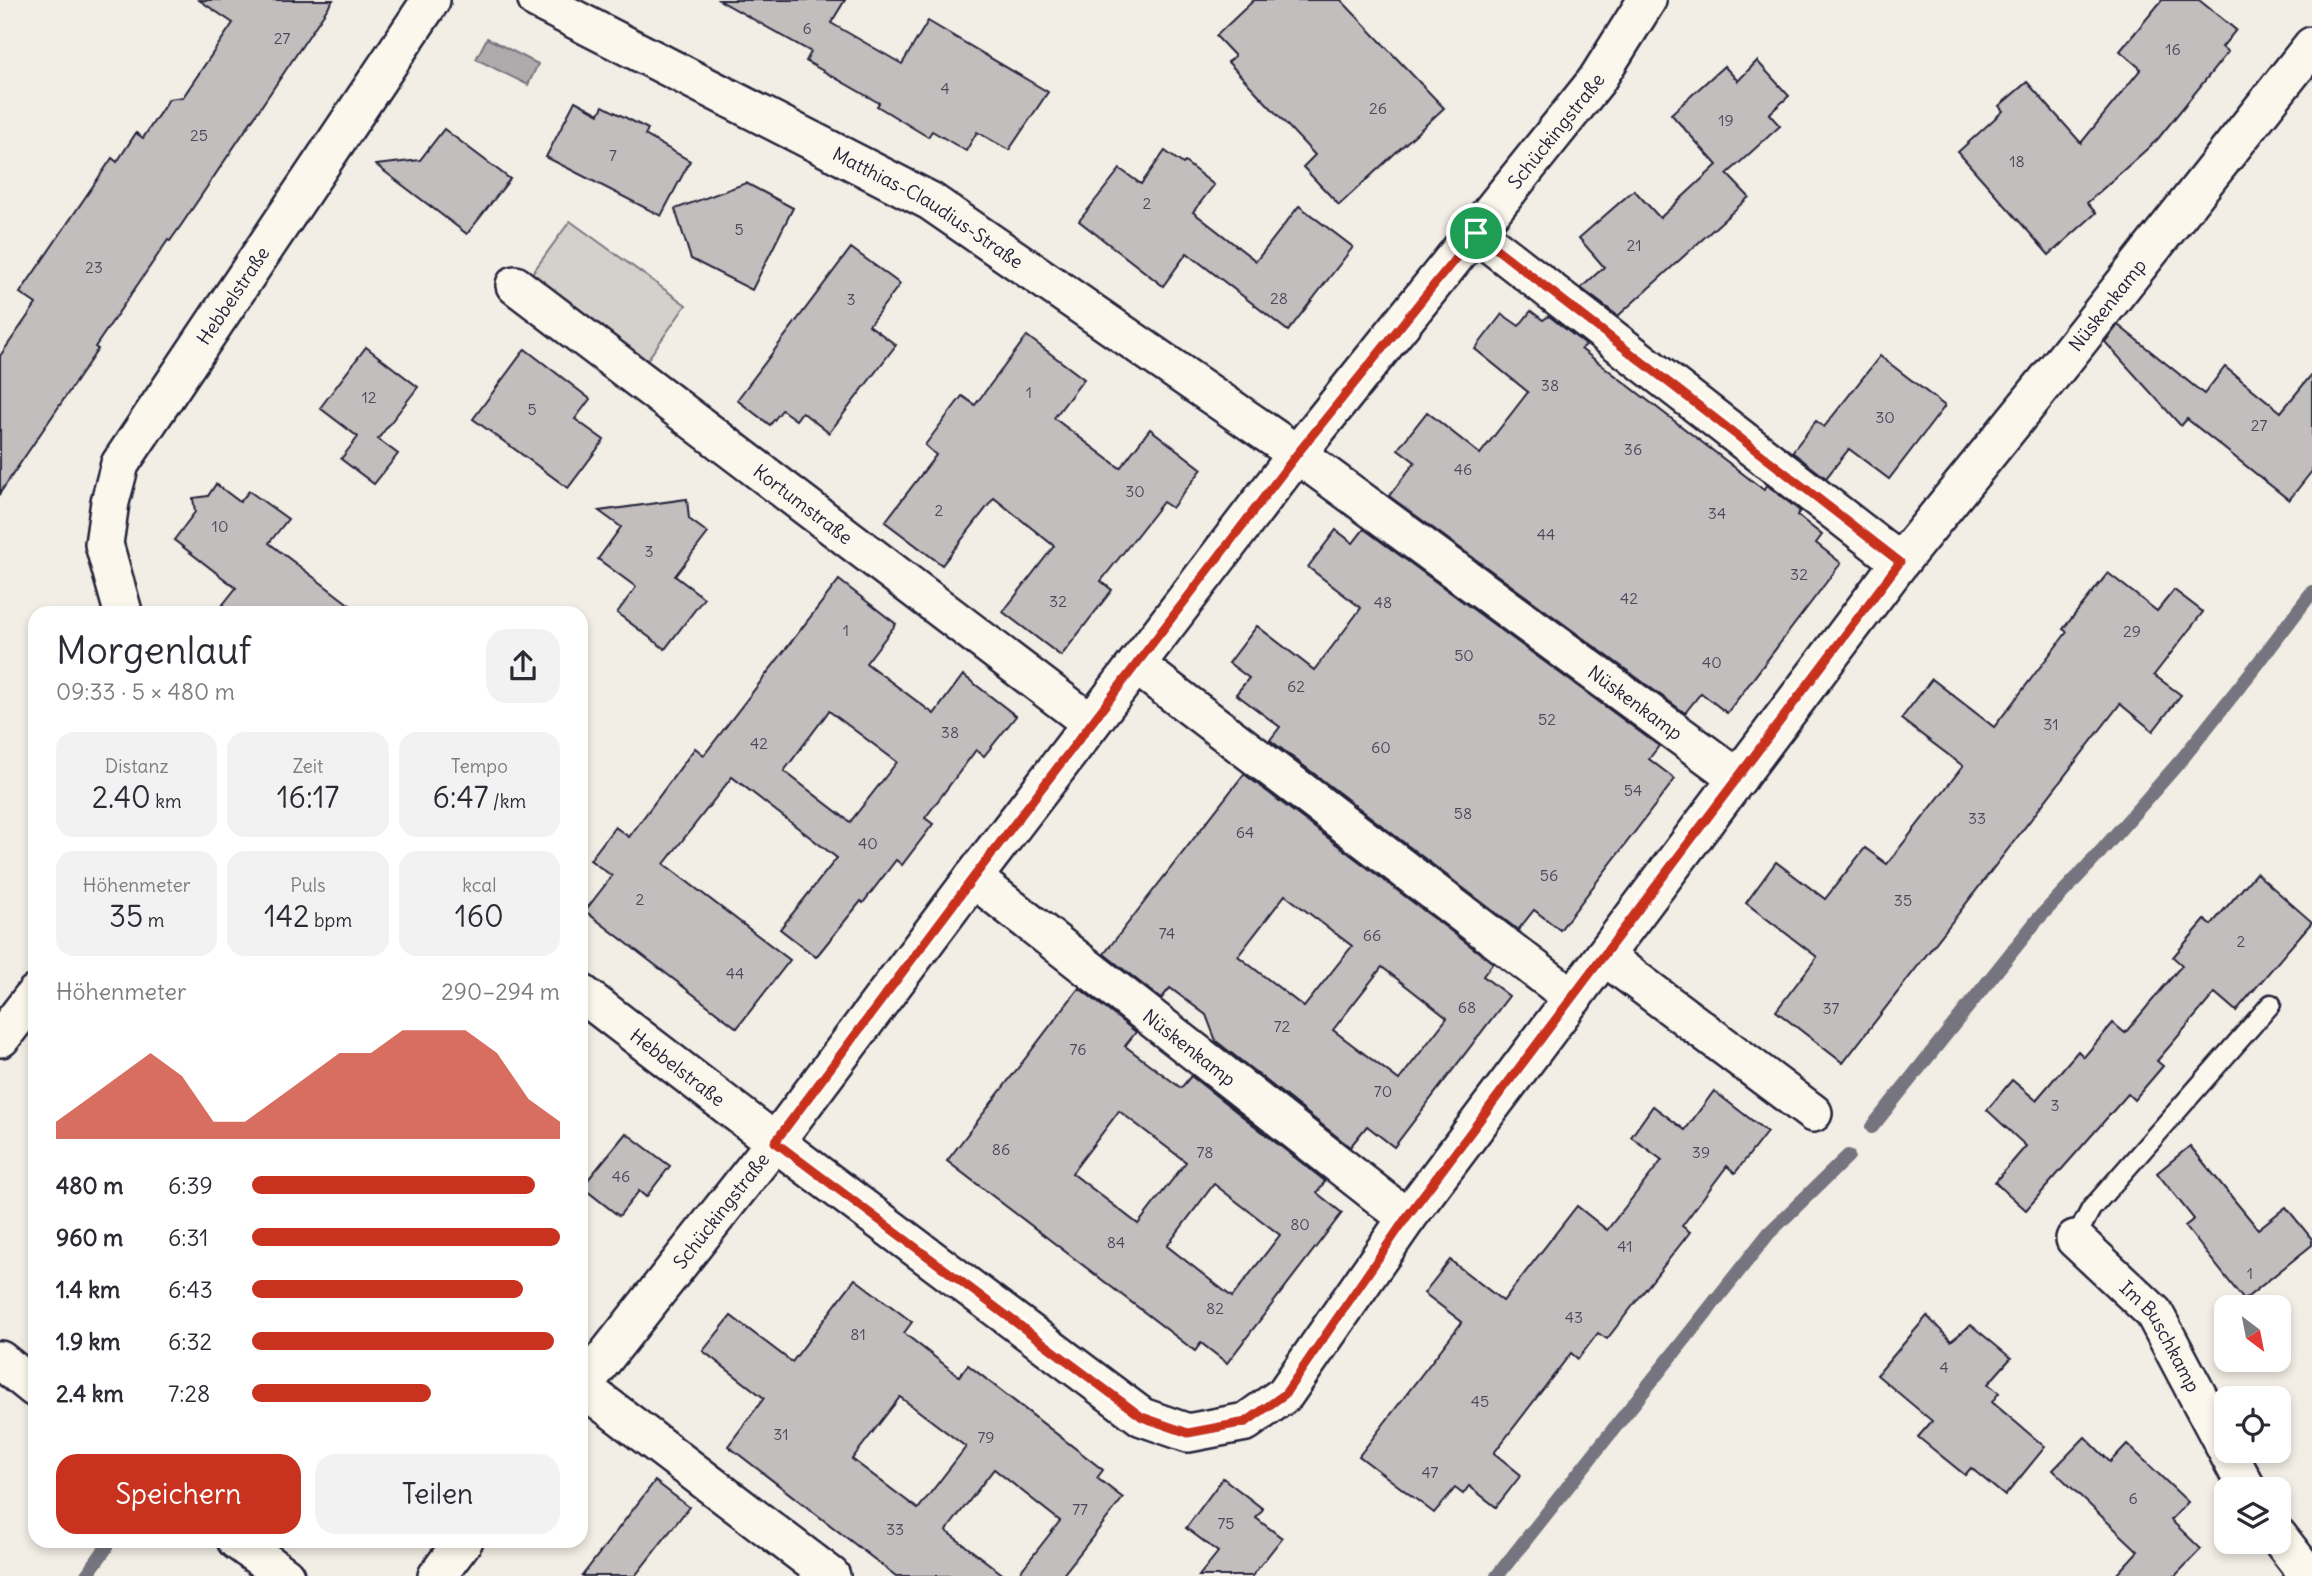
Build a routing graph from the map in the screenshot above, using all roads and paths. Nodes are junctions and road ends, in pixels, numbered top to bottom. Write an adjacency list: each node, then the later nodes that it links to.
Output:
1 (431, 0): 9 (street, Hebbelstraße)
2 (537, 0): 7 (street, Matthias-Claudius-Straße)
3 (1647, 0): 5 (street, Schückingstraße)
4 (2312, 46): 8 (street, Nüskenkamp)
5 (1476, 233): 7 (street, Schückingstraße); 8 (street)
6 (515, 285): 11 (street, Kortumstraße)
7 (1297, 454): 10 (street, Schückingstraße); 12 (street, Nüskenkamp)
8 (1900, 562): 12 (street, Nüskenkamp)
9 (122, 606)
10 (1136, 665): 11 (street, Schückingstraße); 16 (street)
11 (1091, 723): 13 (street, Schückingstraße)
12 (1738, 778): 14 (street, Nüskenkamp)
13 (973, 878): 21 (street, Schückingstraße); 22 (street, Nüskenkamp)
14 (1604, 956): 16 (street, Nüskenkamp); 20 (street)
15 (588, 998): 21 (street, Hebbelstraße)
16 (1573, 998): 22 (street, Nüskenkamp)
17 (28, 1003): 19 (street)
18 (2272, 1004): 23 (lane)
19 (1, 1038)
20 (1814, 1113)
21 (775, 1142): 22 (street, Nüskenkamp); 25 (street, Schückingstraße)
22 (1406, 1218)
23 (2075, 1239): 28 (street, Im Buschkamp)
24 (0, 1360): 26 (street)
25 (588, 1378)
26 (28, 1382)
27 (588, 1392): 34 (street, Schückingstraße)
28 (2214, 1427)
29 (247, 1548): 32 (street)
30 (458, 1548): 33 (street)
31 (2291, 1553): 35 (street)
32 (285, 1576)
33 (436, 1576)
34 (831, 1576)
35 (2309, 1576)

